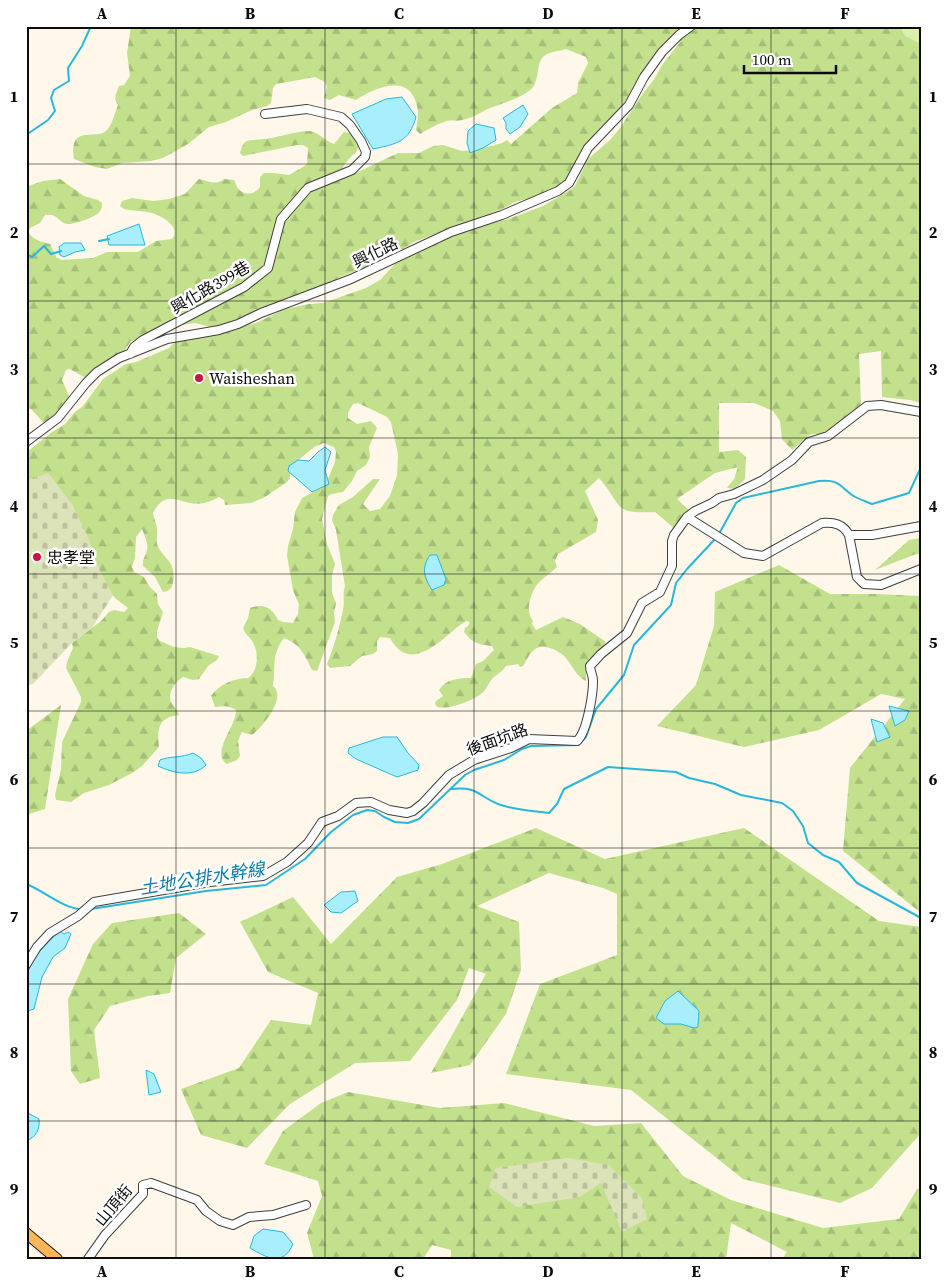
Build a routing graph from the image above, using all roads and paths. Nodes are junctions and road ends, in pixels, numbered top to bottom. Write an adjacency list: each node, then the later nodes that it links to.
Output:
1 (691, 26): 3 (street, 興化路)
2 (265, 114): 3 (street, 興化路399巷)
3 (130, 354): 5 (street, 興化路)
4 (921, 412): 6 (street, 後面坑路)
5 (26, 442)
6 (687, 517): 8 (street); 10 (street, 後面坑路)
7 (921, 526): 8 (street)
8 (849, 535): 9 (street)
9 (921, 569)
10 (26, 965)
11 (306, 1205): 14 (street, 山頂街)
12 (26, 1233): 13 (main road)
13 (57, 1259)
14 (88, 1259)

